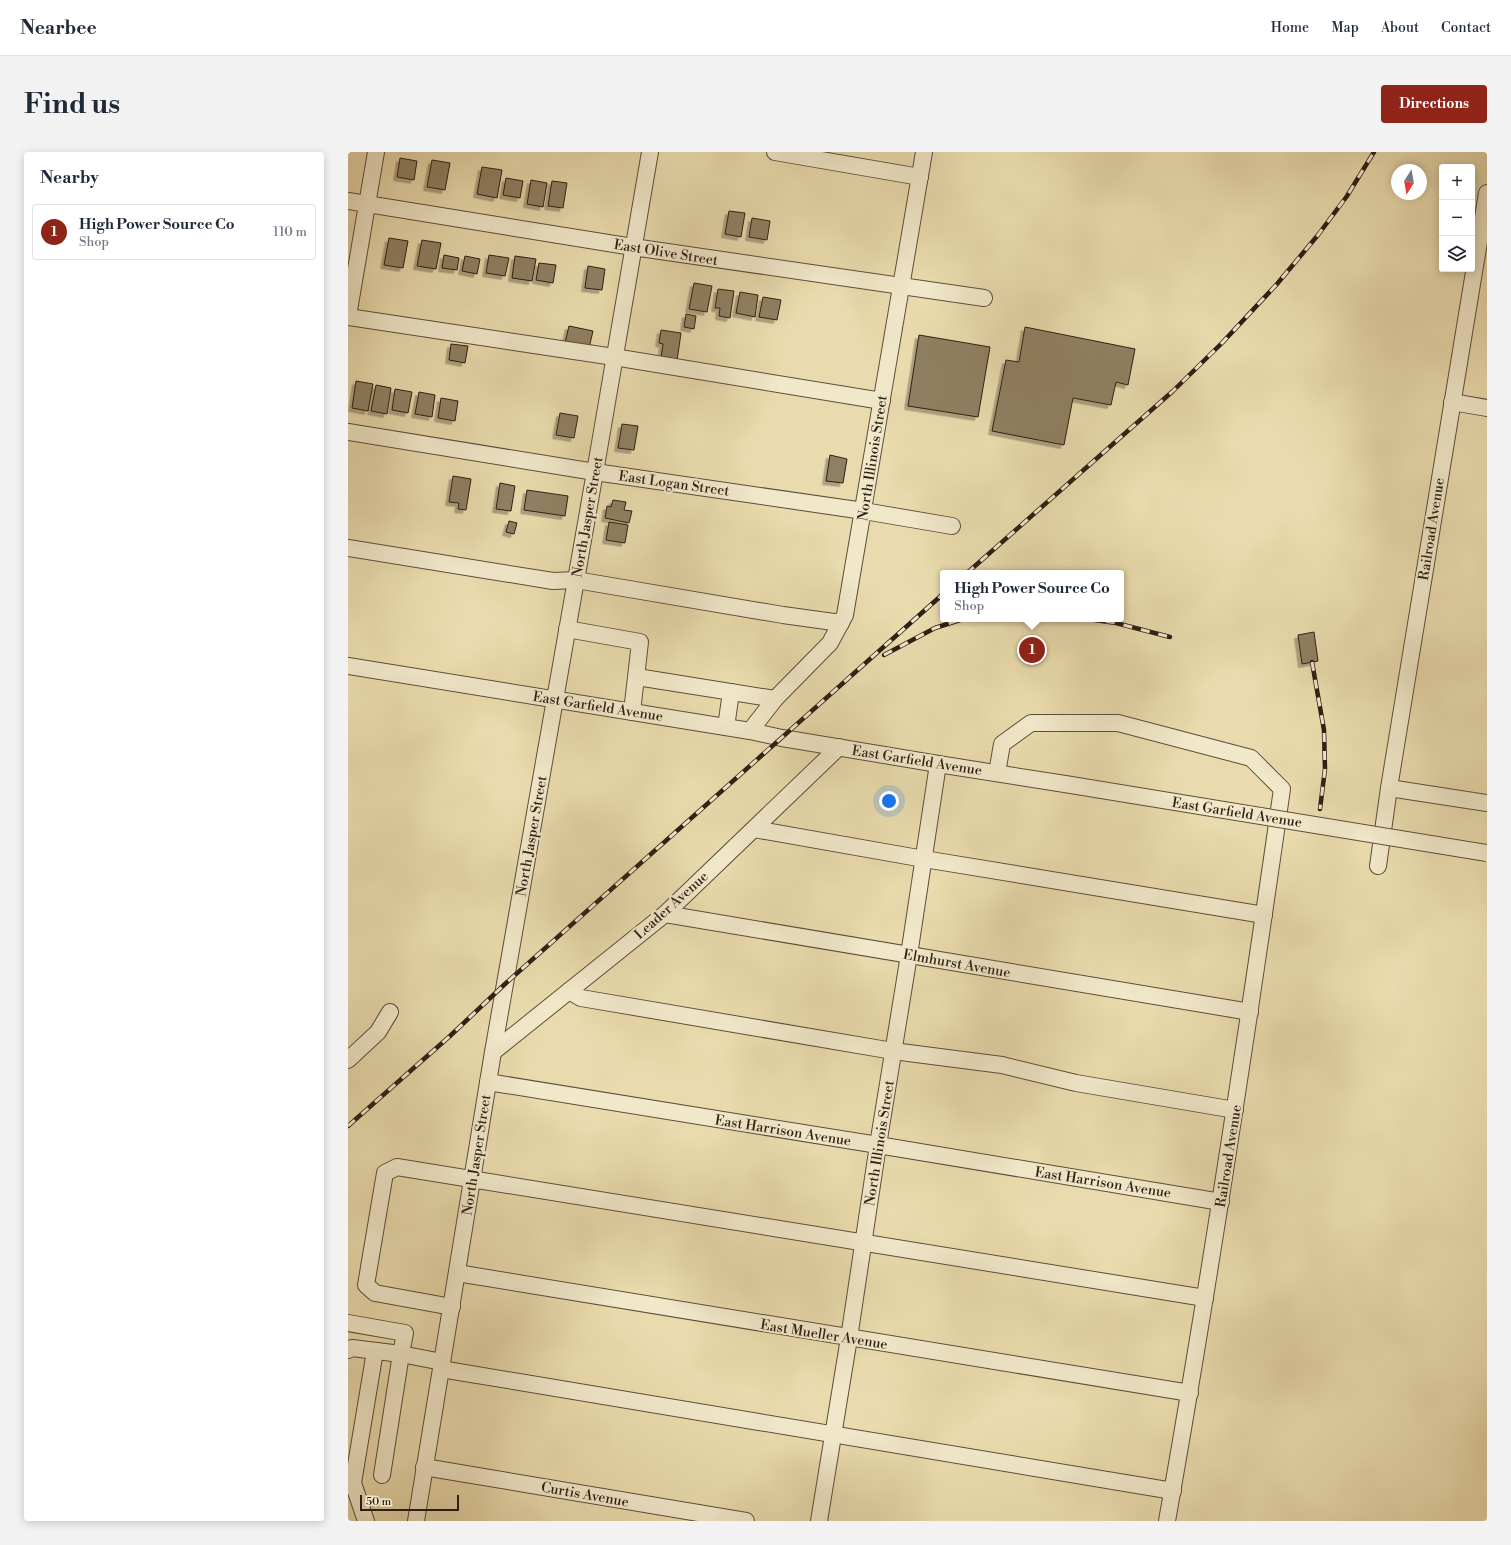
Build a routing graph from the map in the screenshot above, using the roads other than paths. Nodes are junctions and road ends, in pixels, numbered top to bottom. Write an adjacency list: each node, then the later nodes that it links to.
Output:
1 (376, 152): 8 (street)
2 (650, 152): 9 (street, North Jasper Street)
3 (775, 152): 5 (street)
4 (924, 152): 5 (street, North Illinois Street)
5 (920, 176): 10 (street, North Illinois Street)
6 (1487, 193): 15 (street, Railroad Avenue)
7 (348, 201): 8 (street, East Olive Street)
8 (367, 204): 9 (street, East Olive Street); 12 (street)
9 (633, 247): 10 (street, East Olive Street); 13 (street, North Jasper Street)
10 (900, 287): 11 (street, East Olive Street); 14 (street, North Illinois Street)
11 (984, 298)
12 (348, 316): 13 (street)
13 (614, 357): 14 (street); 18 (street, North Jasper Street)
14 (882, 401): 19 (street, North Illinois Street)
15 (1452, 402): 16 (street); 36 (street, Railroad Avenue)
16 (1487, 408)
17 (348, 432): 18 (street, East Logan Street)
18 (595, 472): 19 (street, East Logan Street); 22 (street, North Jasper Street)
19 (864, 511): 20 (street, East Logan Street); 23 (street, North Illinois Street)
20 (952, 526)
21 (348, 548): 22 (street)
22 (576, 580): 23 (street); 24 (street, North Jasper Street)
23 (841, 623): 28 (street, North Illinois Street)
24 (568, 629): 26 (street); 29 (street, North Jasper Street)
25 (348, 666): 29 (street, East Garfield Avenue)
26 (636, 677): 27 (street); 30 (street)
27 (731, 692): 28 (street); 31 (street)
28 (775, 699): 32 (street, North Illinois Street)
29 (555, 700): 30 (street, East Garfield Avenue); 49 (street, North Jasper Street)
30 (632, 712): 31 (street, East Garfield Avenue)
31 (726, 727): 32 (street, East Garfield Avenue)
32 (750, 731): 33 (street, East Garfield Avenue)
33 (839, 747): 34 (street, East Garfield Avenue); 38 (street, Leader Avenue)
34 (938, 764): 35 (street, East Garfield Avenue); 40 (street, North Illinois Street)
35 (997, 773): 39 (street, East Garfield Avenue, bridge); 43 (street, Railroad Avenue)
36 (1389, 788): 37 (street); 41 (street, Railroad Avenue)
37 (1487, 804)
38 (754, 829): 40 (street); 42 (street, Leader Avenue)
39 (1487, 853)
40 (924, 859): 43 (street); 44 (street, North Illinois Street)
41 (1378, 866)
42 (665, 914): 44 (street, Elmhurst Avenue); 45 (street, Leader Avenue)
43 (1264, 915): 47 (street, Railroad Avenue)
44 (909, 955): 47 (street, Elmhurst Avenue); 48 (street, North Illinois Street)
45 (569, 991): 48 (street); 49 (street, Leader Avenue)
46 (390, 1012): 50 (street)
47 (1250, 1012): 52 (street, Railroad Avenue)
48 (893, 1051): 52 (street); 53 (street, North Illinois Street)
49 (493, 1052): 51 (street, North Jasper Street)
50 (348, 1060)
51 (488, 1082): 53 (street, East Harrison Avenue); 54 (street, North Jasper Street)
52 (1235, 1110): 55 (street, Railroad Avenue)
53 (878, 1145): 55 (street, East Harrison Avenue); 56 (street, North Illinois Street)
54 (472, 1180): 56 (street); 57 (street, North Jasper Street); 59 (street)
55 (1221, 1202): 58 (street, Railroad Avenue)
56 (863, 1243): 58 (street); 61 (street, North Illinois Street)
57 (457, 1273): 59 (street, North Jasper Street); 61 (street, East Mueller Avenue)
58 (1206, 1298): 66 (street, Railroad Avenue)
59 (452, 1306): 65 (street, North Jasper Street)
60 (348, 1323): 64 (street)
61 (849, 1338): 66 (street, East Mueller Avenue); 67 (street, North Illinois Street)
62 (348, 1350): 63 (street)
63 (375, 1351): 64 (street); 70 (street)
64 (401, 1354): 65 (street); 69 (street)
65 (442, 1366): 67 (street); 68 (street, North Jasper Street)
66 (1190, 1393): 71 (street, Railroad Avenue)
67 (832, 1435): 71 (street); 75 (street, North Illinois Street)
68 (424, 1467): 73 (street, North Jasper Street); 74 (street, Curtis Avenue)
69 (382, 1475)
70 (350, 1483): 72 (street)
71 (1173, 1490): 76 (street, Railroad Avenue)
72 (366, 1521)
73 (416, 1521)
74 (746, 1521)
75 (819, 1521)
76 (1167, 1521)

